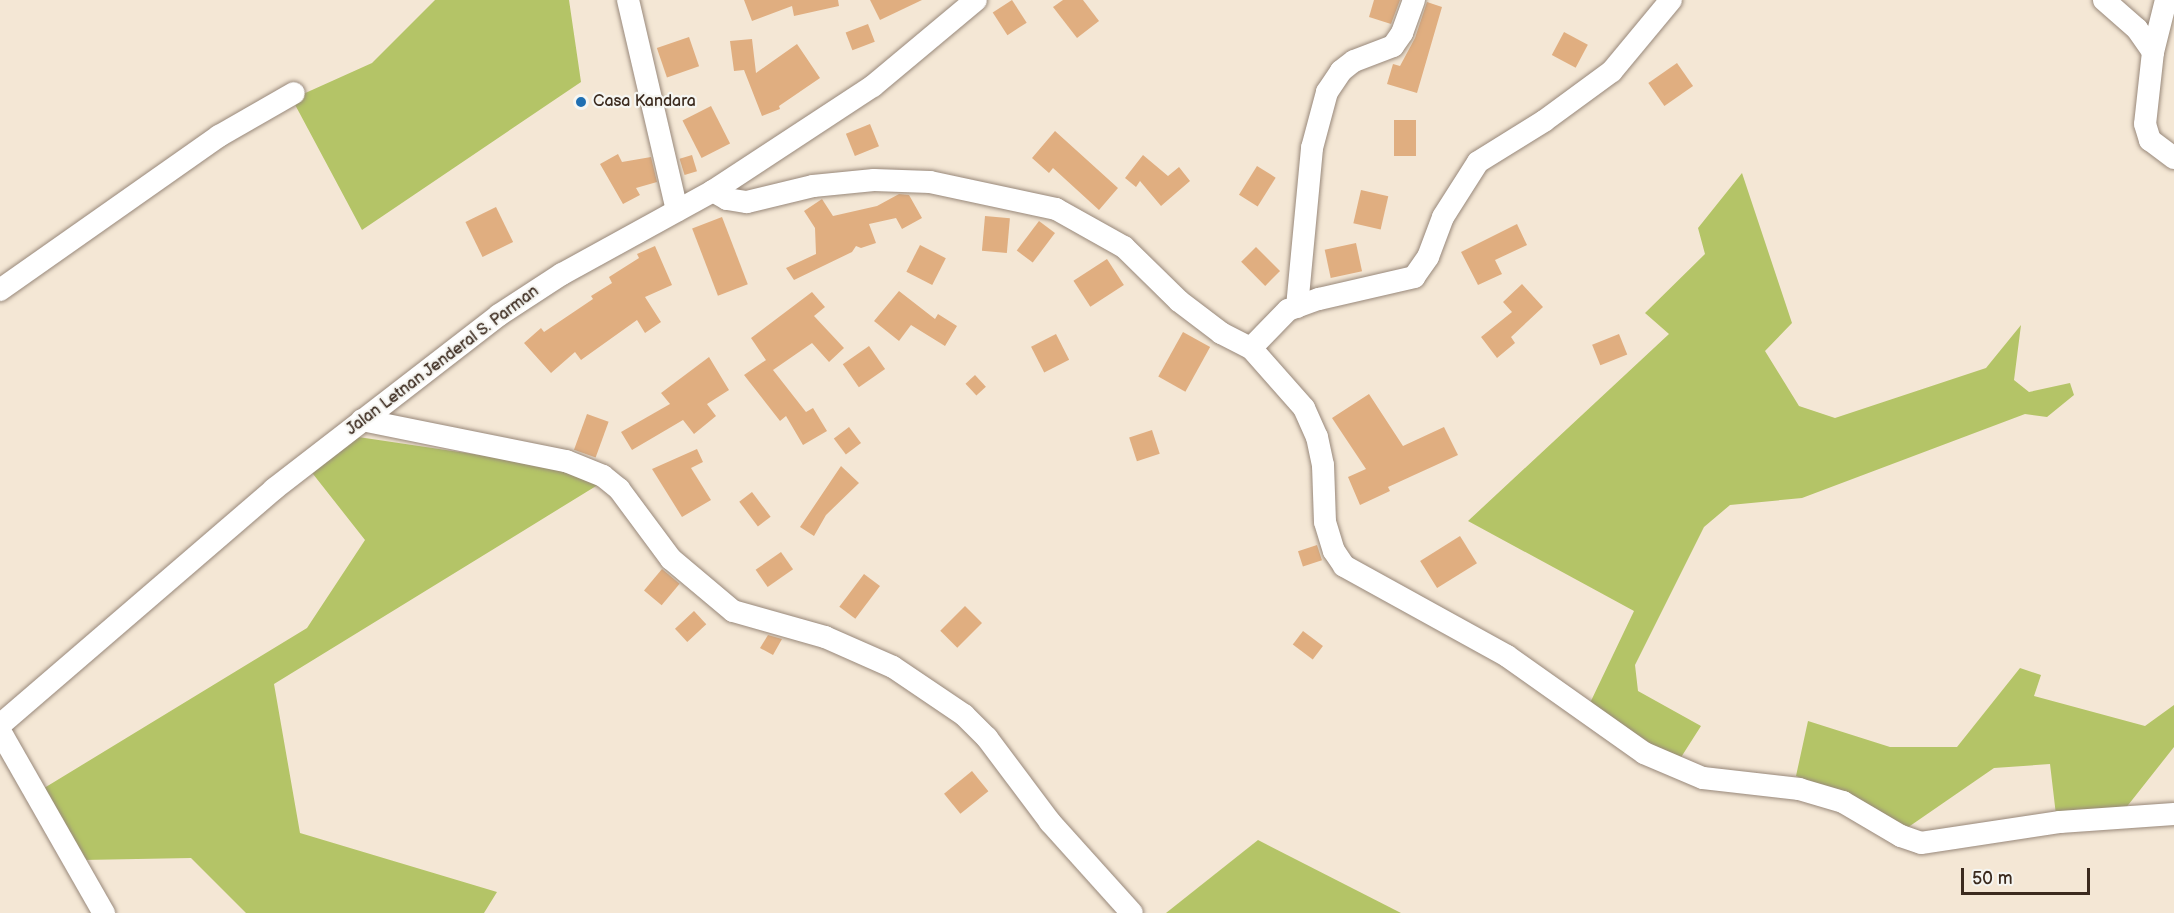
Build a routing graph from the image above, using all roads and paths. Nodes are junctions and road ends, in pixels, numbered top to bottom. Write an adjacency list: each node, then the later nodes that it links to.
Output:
1 (628, 0): 11 (street)
2 (976, 0): 10 (street, Jalan Letnan Jenderal S. Parman)
3 (1414, 0): 13 (street)
4 (1671, 0): 13 (street)
5 (2104, 0): 7 (street)
6 (2166, 0): 7 (street)
7 (2153, 52): 9 (street)
8 (294, 93): 12 (street)
9 (2174, 158)
10 (713, 191): 11 (street, Jalan Letnan Jenderal S. Parman); 14 (street)
11 (677, 210): 15 (street, Jalan Letnan Jenderal S. Parman)
12 (0, 290)
13 (1297, 307): 14 (street)
14 (1251, 348): 17 (street)
15 (362, 420): 16 (street, Jalan Letnan Jenderal S. Parman); 19 (street)
16 (2, 721): 18 (street)
17 (2174, 814)
18 (104, 913)
19 (1132, 913)

